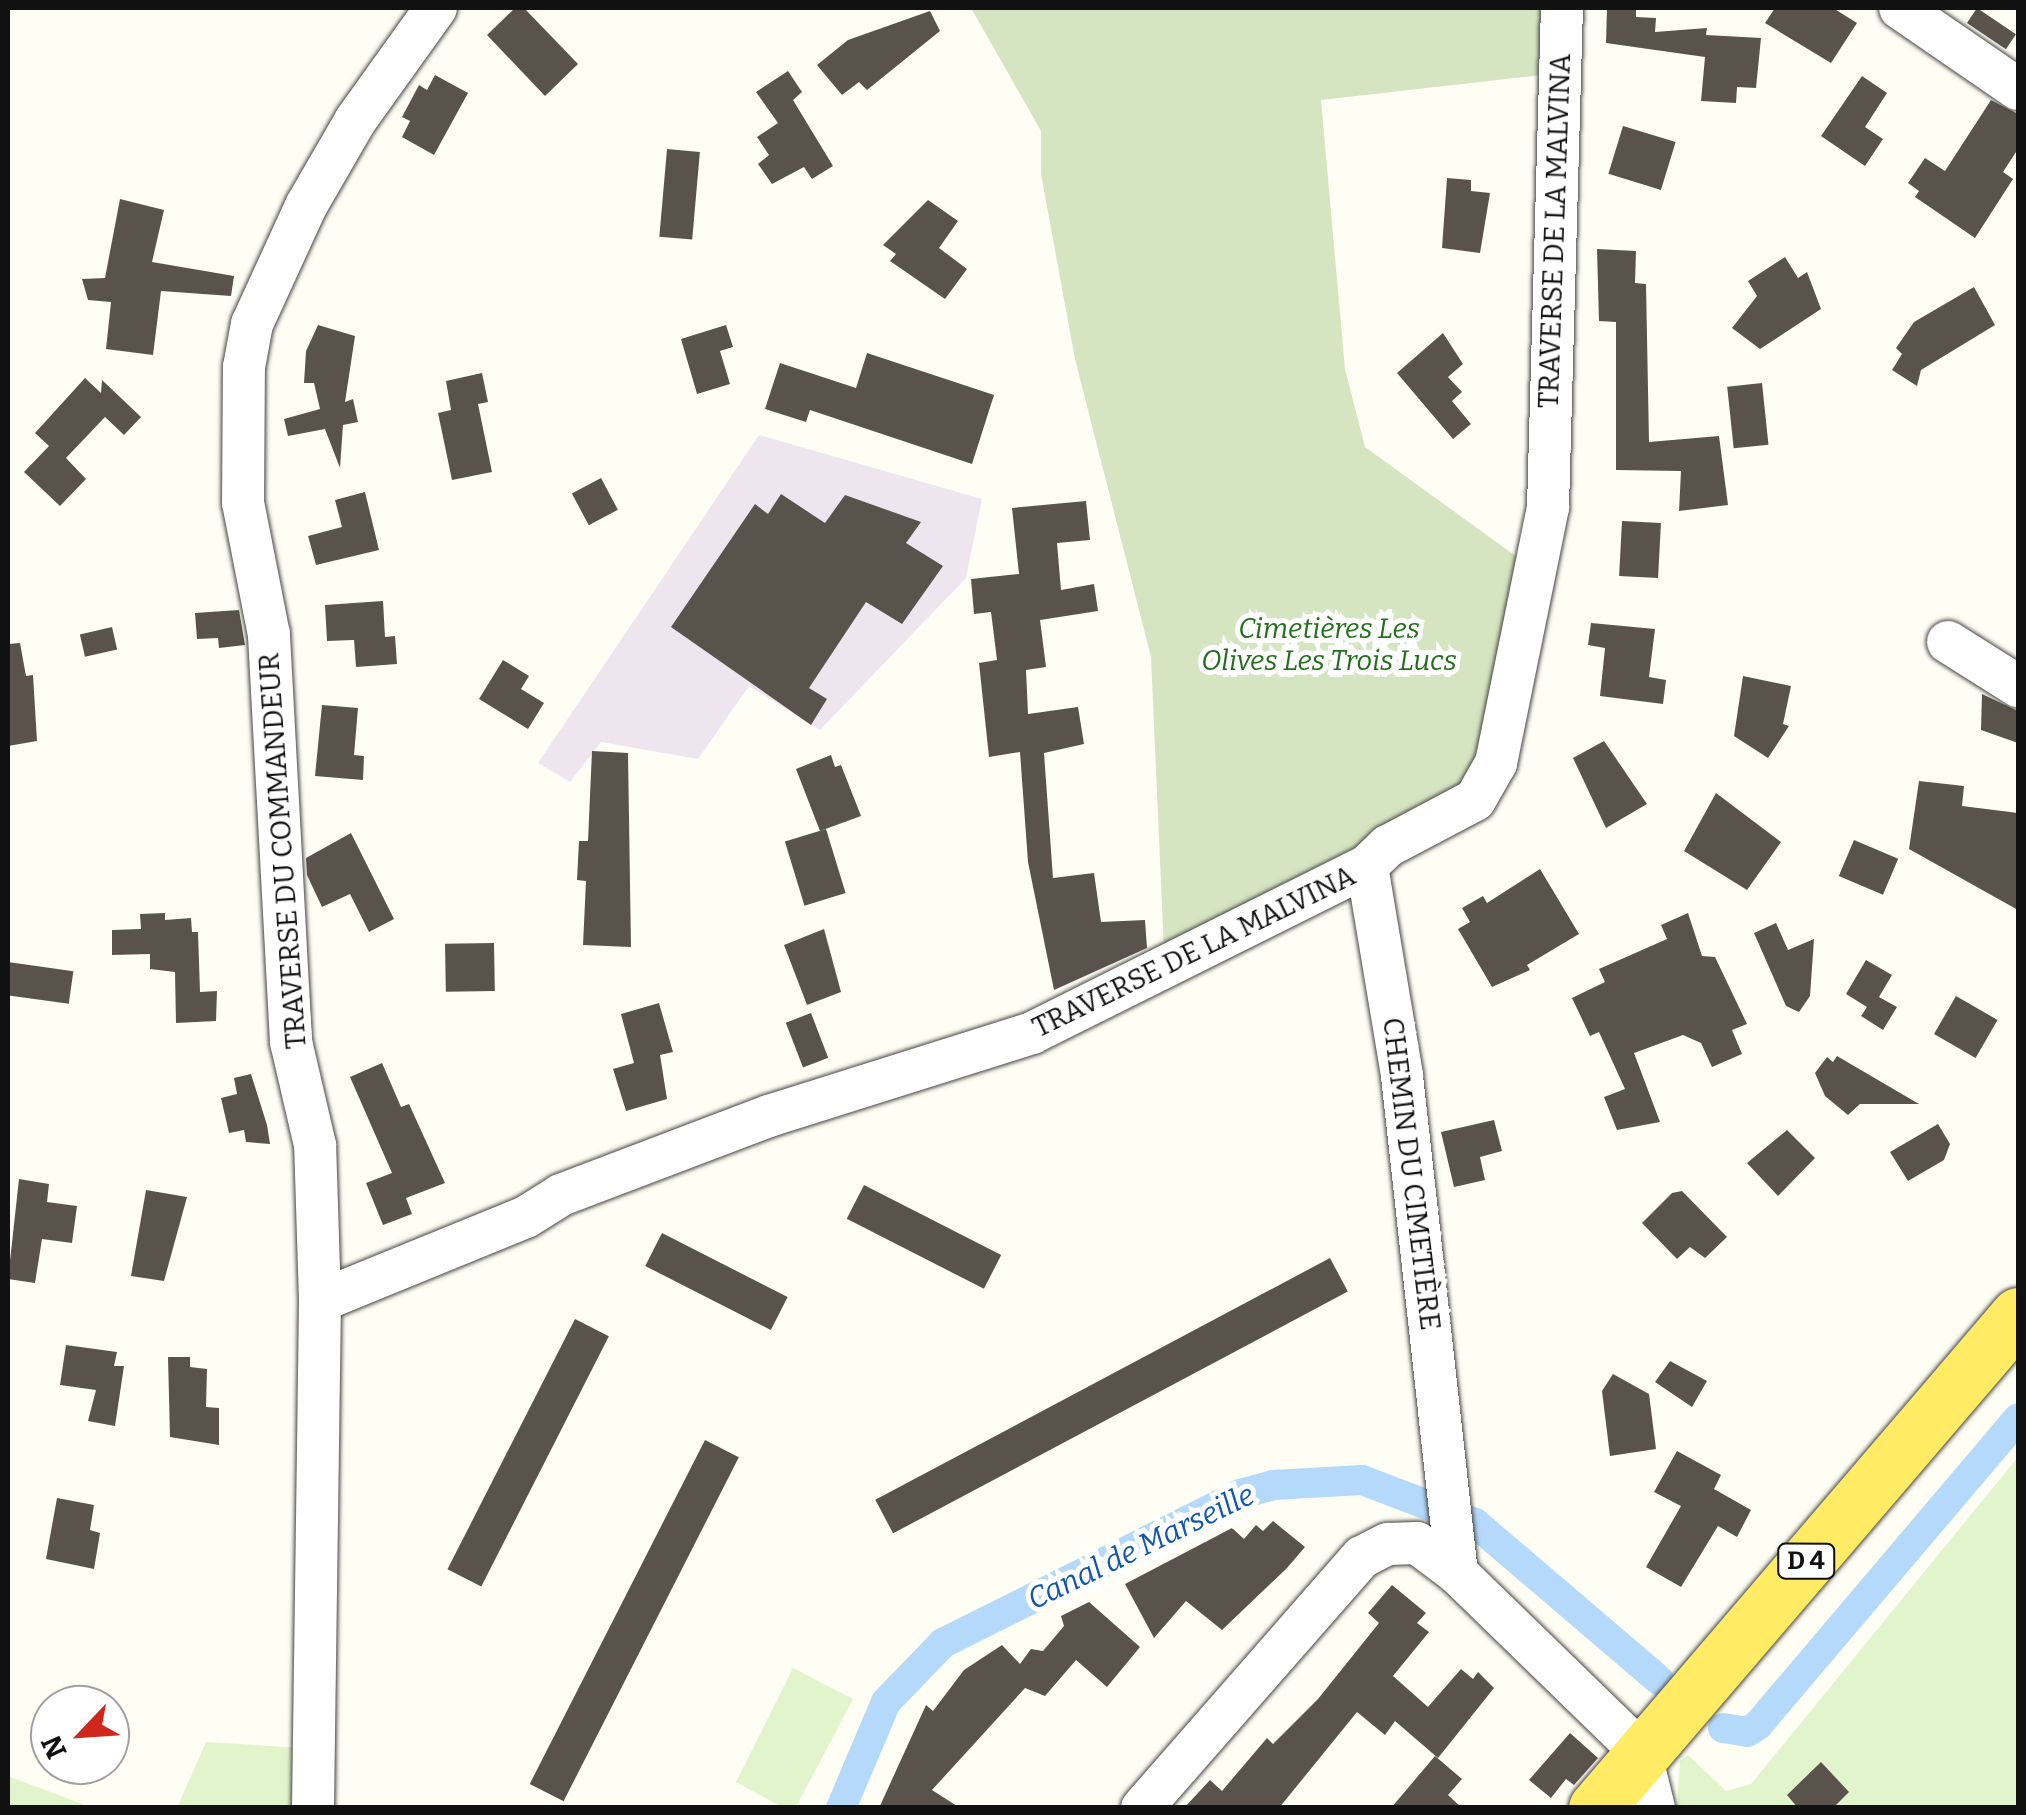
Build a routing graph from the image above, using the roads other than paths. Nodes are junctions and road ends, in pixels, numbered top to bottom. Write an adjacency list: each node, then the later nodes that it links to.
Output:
1 (436, 8): 8 (street, TRAVERSE DU COMMANDEUR)
2 (1562, 8): 7 (street, TRAVERSE DE LA MALVINA)
3 (1900, 8): 4 (street)
4 (2018, 89)
5 (1948, 642): 6 (street)
6 (2018, 686)
7 (1367, 866): 8 (street, TRAVERSE DE LA MALVINA); 10 (street, CHEMIN DU CIMETIÈRE)
8 (320, 1300): 12 (street, TRAVERSE DU COMMANDEUR)
9 (2018, 1316): 11 (main road, D 4)
10 (1455, 1555): 11 (street); 13 (street)
11 (1640, 1751): 14 (main road, D 4); 15 (street)
12 (313, 1808)
13 (1142, 1808)
14 (1596, 1808)
15 (1654, 1808)

